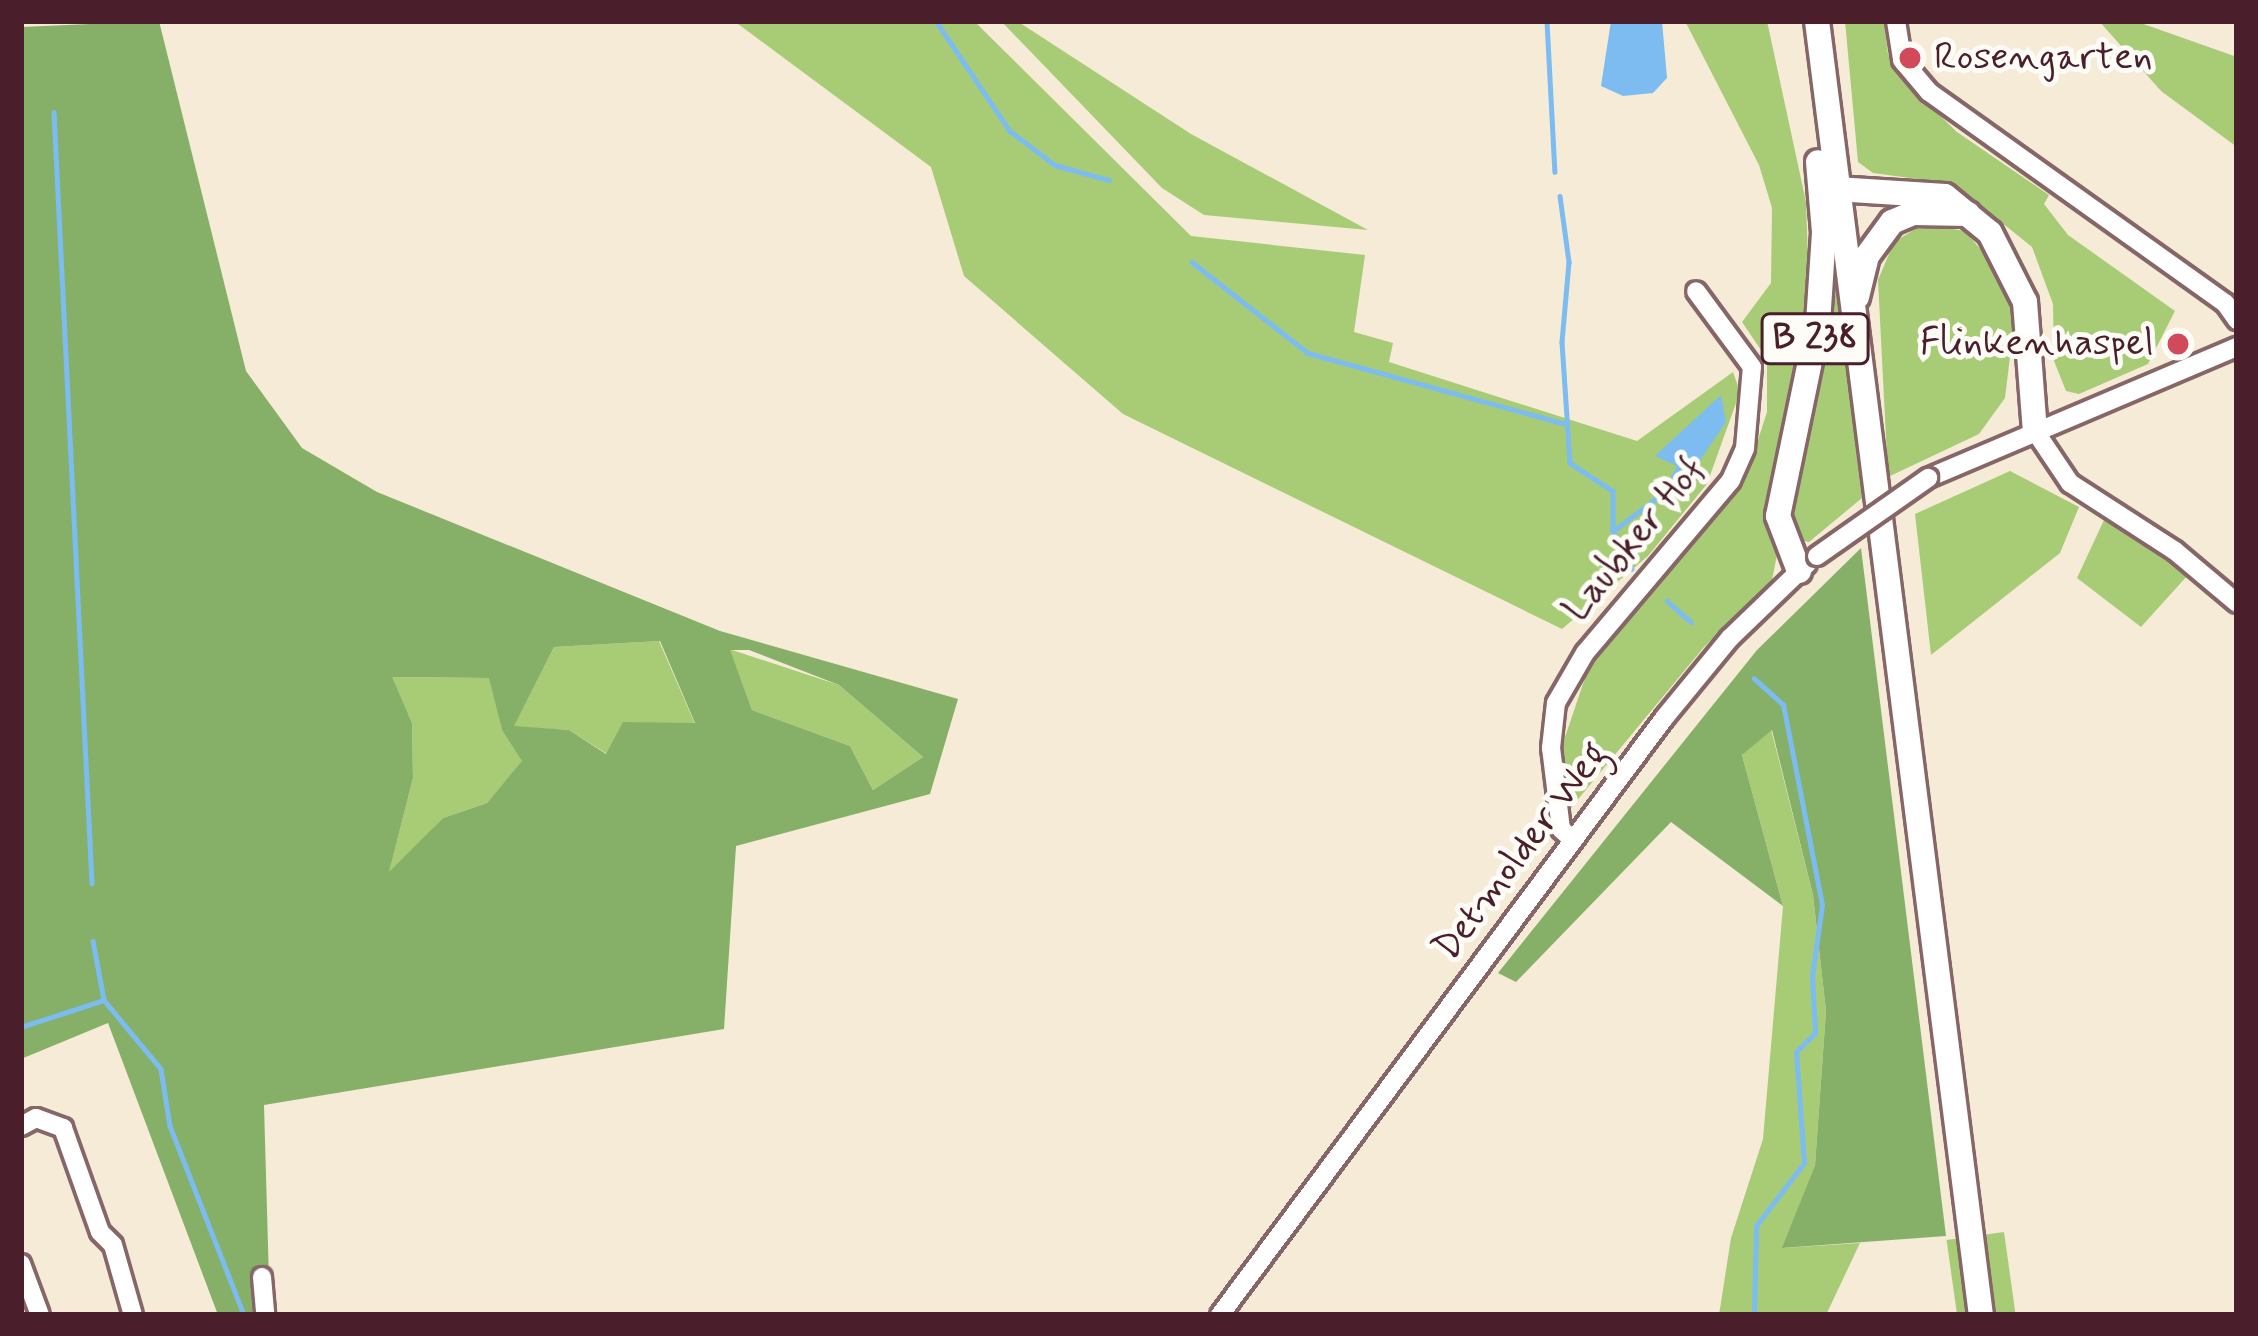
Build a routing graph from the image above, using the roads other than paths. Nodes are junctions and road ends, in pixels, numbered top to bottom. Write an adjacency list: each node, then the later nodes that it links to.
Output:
1 (1817, 21): 3 (main road, B 238)
2 (1896, 21): 7 (street)
3 (1826, 100): 4 (main road, B 238); 11 (main road, B 238)
4 (1836, 189): 5 (main road); 8 (main road, B 238)
5 (1970, 215): 8 (main road); 10 (main road)
6 (1696, 291): 13 (street, Laubker Hof)
7 (2237, 320)
8 (1854, 324): 21 (main road, B 238)
9 (2237, 347): 10 (street, Detmolder Weg)
10 (2035, 431): 11 (street, Detmolder Weg, bridge); 12 (street)
11 (1808, 564): 13 (street, Detmolder Weg)
12 (2237, 603)
13 (1572, 839): 20 (street, Detmolder Weg)
14 (21, 1126): 18 (street)
15 (21, 1264): 17 (street)
16 (262, 1277): 19 (street)
17 (40, 1315)
18 (133, 1315)
19 (265, 1315)
20 (1220, 1315)
21 (1981, 1315)

